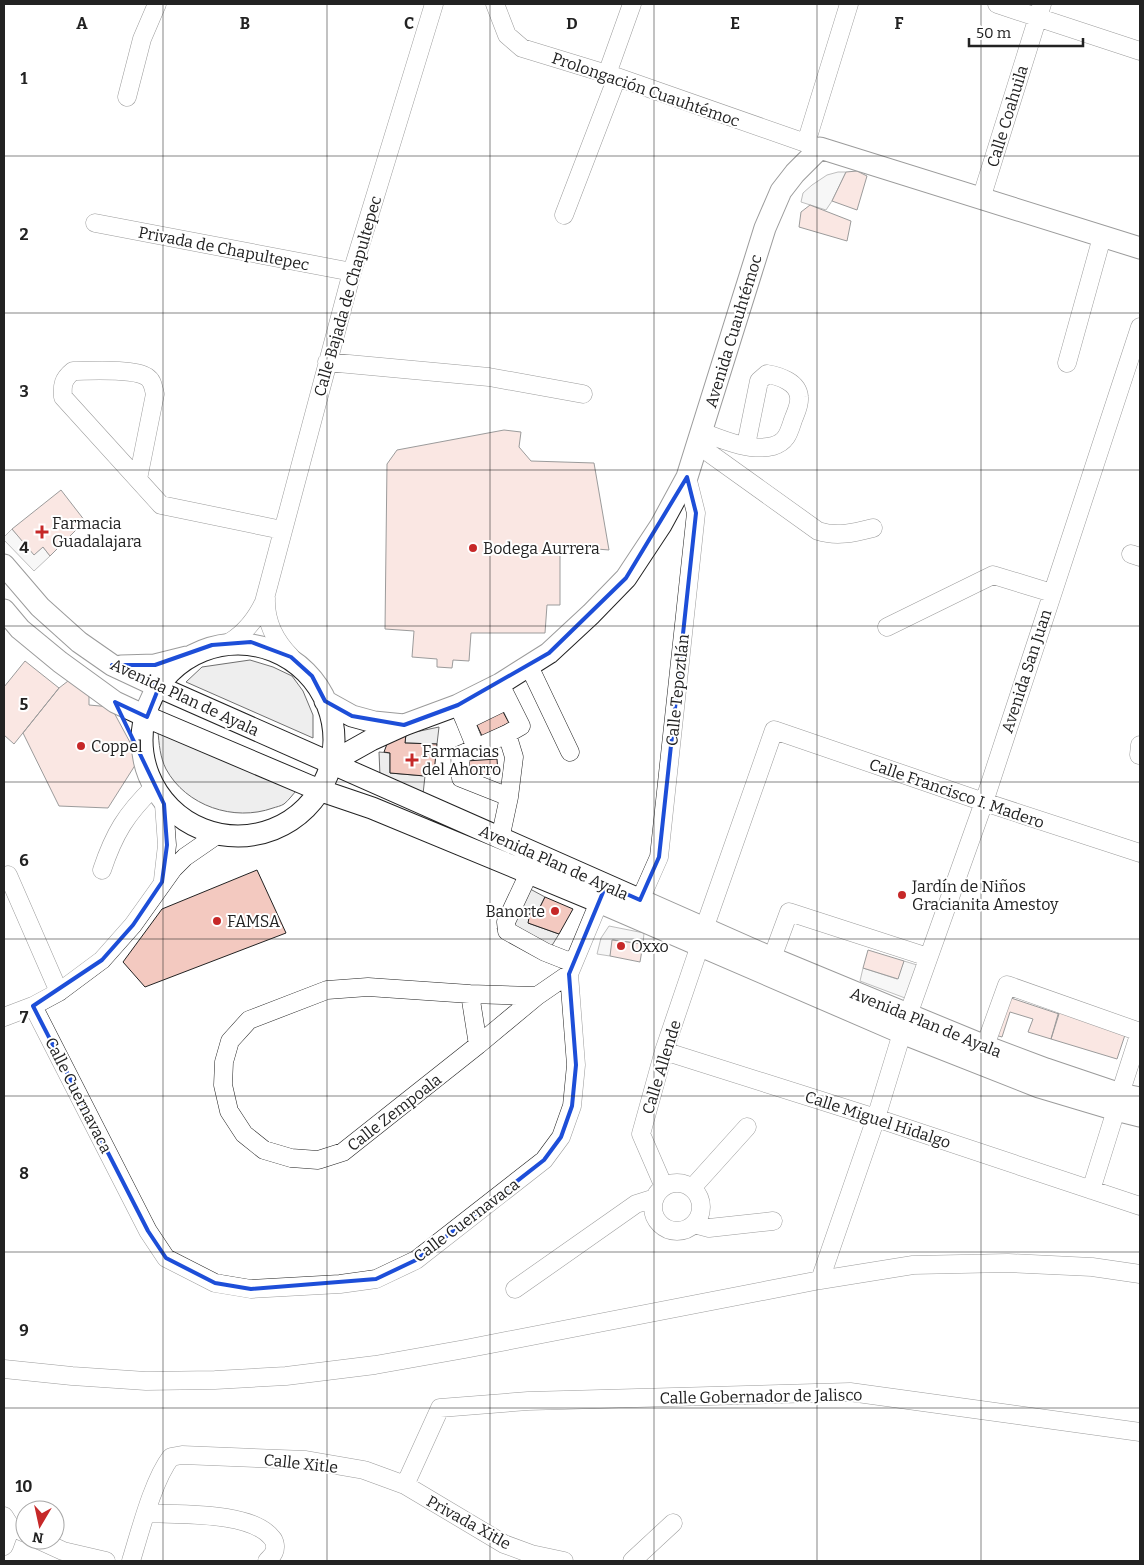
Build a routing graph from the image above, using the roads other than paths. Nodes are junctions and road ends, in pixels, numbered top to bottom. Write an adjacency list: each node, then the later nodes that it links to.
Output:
1 (157, 4): 10 (street)
2 (434, 4): 17 (street, Calle Bajada de Chapultepec)
3 (495, 4): 9 (street, Prolongación Cuauhtémoc)
4 (632, 4): 9 (street)
5 (849, 4): 11 (street)
6 (997, 4): 7 (street)
7 (1040, 10): 8 (street); 12 (street, Calle Coahuila)
8 (1140, 51)
9 (612, 76): 11 (street, Prolongación Cuauhtémoc); 13 (street)
10 (127, 97)
11 (813, 145): 12 (main road); 22 (main road, Avenida Cuauhtémoc)
12 (981, 199): 15 (main road)
13 (564, 215)
14 (96, 224): 17 (street, Privada de Chapultepec)
15 (1102, 236): 16 (main road); 20 (street)
16 (1140, 248)
17 (352, 272): 19 (street, Calle Bajada de Chapultepec)
18 (1140, 326): 30 (street, Avenida San Juan)
19 (327, 362): 21 (street); 27 (street, Calle Bajada de Chapultepec)
20 (1067, 363)
21 (583, 394)
22 (700, 438): 23 (street); 24 (main road, Avenida Cuauhtémoc); 26 (street)
23 (746, 445)
24 (688, 477): 37 (main road, Avenida Cuauhtémoc); 65 (street, Calle Tepoztlán)
25 (138, 480): 25 (street); 27 (street)
26 (873, 528)
27 (282, 530): 29 (street, Calle Bajada de Chapultepec)
28 (4, 564): 36 (main road, Avenida Plan de Ayala)
29 (267, 590): 33 (street, Calle Bajada de Chapultepec); 35 (street, Calle Bajada de Chapultepec)
30 (1052, 593): 32 (street); 55 (street, Avenida San Juan)
31 (4, 610): 41 (main road, Avenida Plan de Ayala)
32 (887, 627)
33 (230, 642): 34 (main road); 35 (main road)
34 (196, 654): 36 (main road); 38 (main road)
35 (291, 657): 40 (main road)
36 (112, 665): 38 (main road, Avenida Plan de Ayala)
37 (528, 666): 39 (main road, Avenida Cuauhtémoc); 49 (street)
38 (159, 687): 43 (main road); 50 (main road, Avenida Plan de Ayala)
39 (504, 692): 42 (main road, Avenida Cuauhtémoc); 46 (street)
40 (325, 701): 44 (main road, Avenida Cuauhtémoc); 50 (main road)
41 (115, 702): 43 (main road, Avenida Plan de Ayala); 52 (main road)
42 (461, 713): 44 (main road, Avenida Cuauhtémoc); 48 (street)
43 (147, 717): 52 (main road); 53 (main road, Avenida Plan de Ayala)
44 (404, 725): 47 (main road, Avenida Cuauhtémoc)
45 (774, 730): 55 (street, Calle Francisco I. Madero); 67 (street, Calle Allende)
46 (506, 734): 48 (street); 54 (street)
47 (371, 740): 50 (main road, Avenida Cuauhtémoc); 51 (main road)
48 (476, 748): 54 (street)
49 (570, 752)
50 (330, 763): 51 (main road, Avenida Plan de Ayala); 53 (main road)
51 (371, 782): 59 (main road, Avenida Plan de Ayala)
52 (155, 787): 58 (main road); 61 (street); 64 (street)
53 (319, 790): 56 (main road, Avenida Plan de Ayala); 57 (main road)
54 (509, 797): 59 (street)
55 (984, 802): 60 (street, Calle Francisco I. Madero); 68 (street, Avenida San Juan)
56 (372, 808): 57 (main road); 62 (main road, Avenida Plan de Ayala)
57 (280, 827): 58 (main road)
58 (214, 836): 64 (street)
59 (500, 839): 65 (main road, Avenida Plan de Ayala)
60 (1140, 853)
61 (102, 870)
62 (529, 873): 66 (main road, Avenida Plan de Ayala); 70 (street)
63 (8, 874): 71 (street)
64 (162, 882): 71 (street)
65 (640, 900): 67 (main road, Avenida Plan de Ayala)
66 (599, 902): 67 (main road, Avenida Plan de Ayala); 70 (street, Calle Cuernavaca)
67 (702, 937): 69 (main road, Avenida Plan de Ayala); 76 (main road, Avenida Plan de Ayala); 80 (street, Calle Allende)
68 (928, 957): 69 (street); 76 (street, Avenida San Juan)
69 (772, 958): 76 (main road, Avenida Plan de Ayala)
70 (571, 969): 73 (street, Calle Zempoala); 74 (street, Calle Cuernavaca)
71 (59, 992): 74 (street)
72 (470, 994): 73 (street, Calle Zempoala); 78 (street); 78 (street, Calle Zempoala)
73 (537, 996): 78 (street, Calle Zempoala)
74 (33, 1006): 75 (street)
75 (4, 1016)
76 (905, 1024): 79 (main road, Avenida Plan de Ayala); 81 (main road, Avenida Plan de Ayala); 83 (street, Avenida San Juan)
77 (1140, 1032): 79 (street); 81 (street)
78 (478, 1045)
79 (985, 1046): 81 (main road, Avenida Plan de Ayala)
80 (664, 1051): 83 (street, Calle Miguel Hidalgo); 87 (street, Calle Allende)
81 (1125, 1101): 82 (main road, Avenida Plan de Ayala); 86 (street)
82 (1140, 1116)
83 (876, 1118): 86 (street, Calle Miguel Hidalgo); 92 (street, Avenida San Juan)
84 (747, 1127): 85 (street)
85 (692, 1188): 87 (street); 90 (street)
86 (1091, 1190): 88 (street, Calle Miguel Hidalgo)
87 (659, 1192): 90 (street); 93 (street)
88 (1140, 1206)
89 (773, 1221): 90 (street)
90 (694, 1224)
91 (1140, 1274): 92 (street)
92 (820, 1280): 94 (street)
93 (515, 1289)
94 (4, 1369)
95 (1140, 1432): 96 (street, Calle Gobernador de Jalisco)
96 (405, 1485): 97 (street, Calle Xitle); 105 (street, Privada Xitle)
97 (146, 1513): 103 (street, Calle Xitle); 104 (street)
98 (673, 1523): 106 (street)
99 (13, 1525): 100 (street)
100 (4, 1546)
101 (61, 1550): 102 (street)
102 (106, 1561)
103 (132, 1561)
104 (267, 1561)
105 (564, 1561)
106 (632, 1561)

